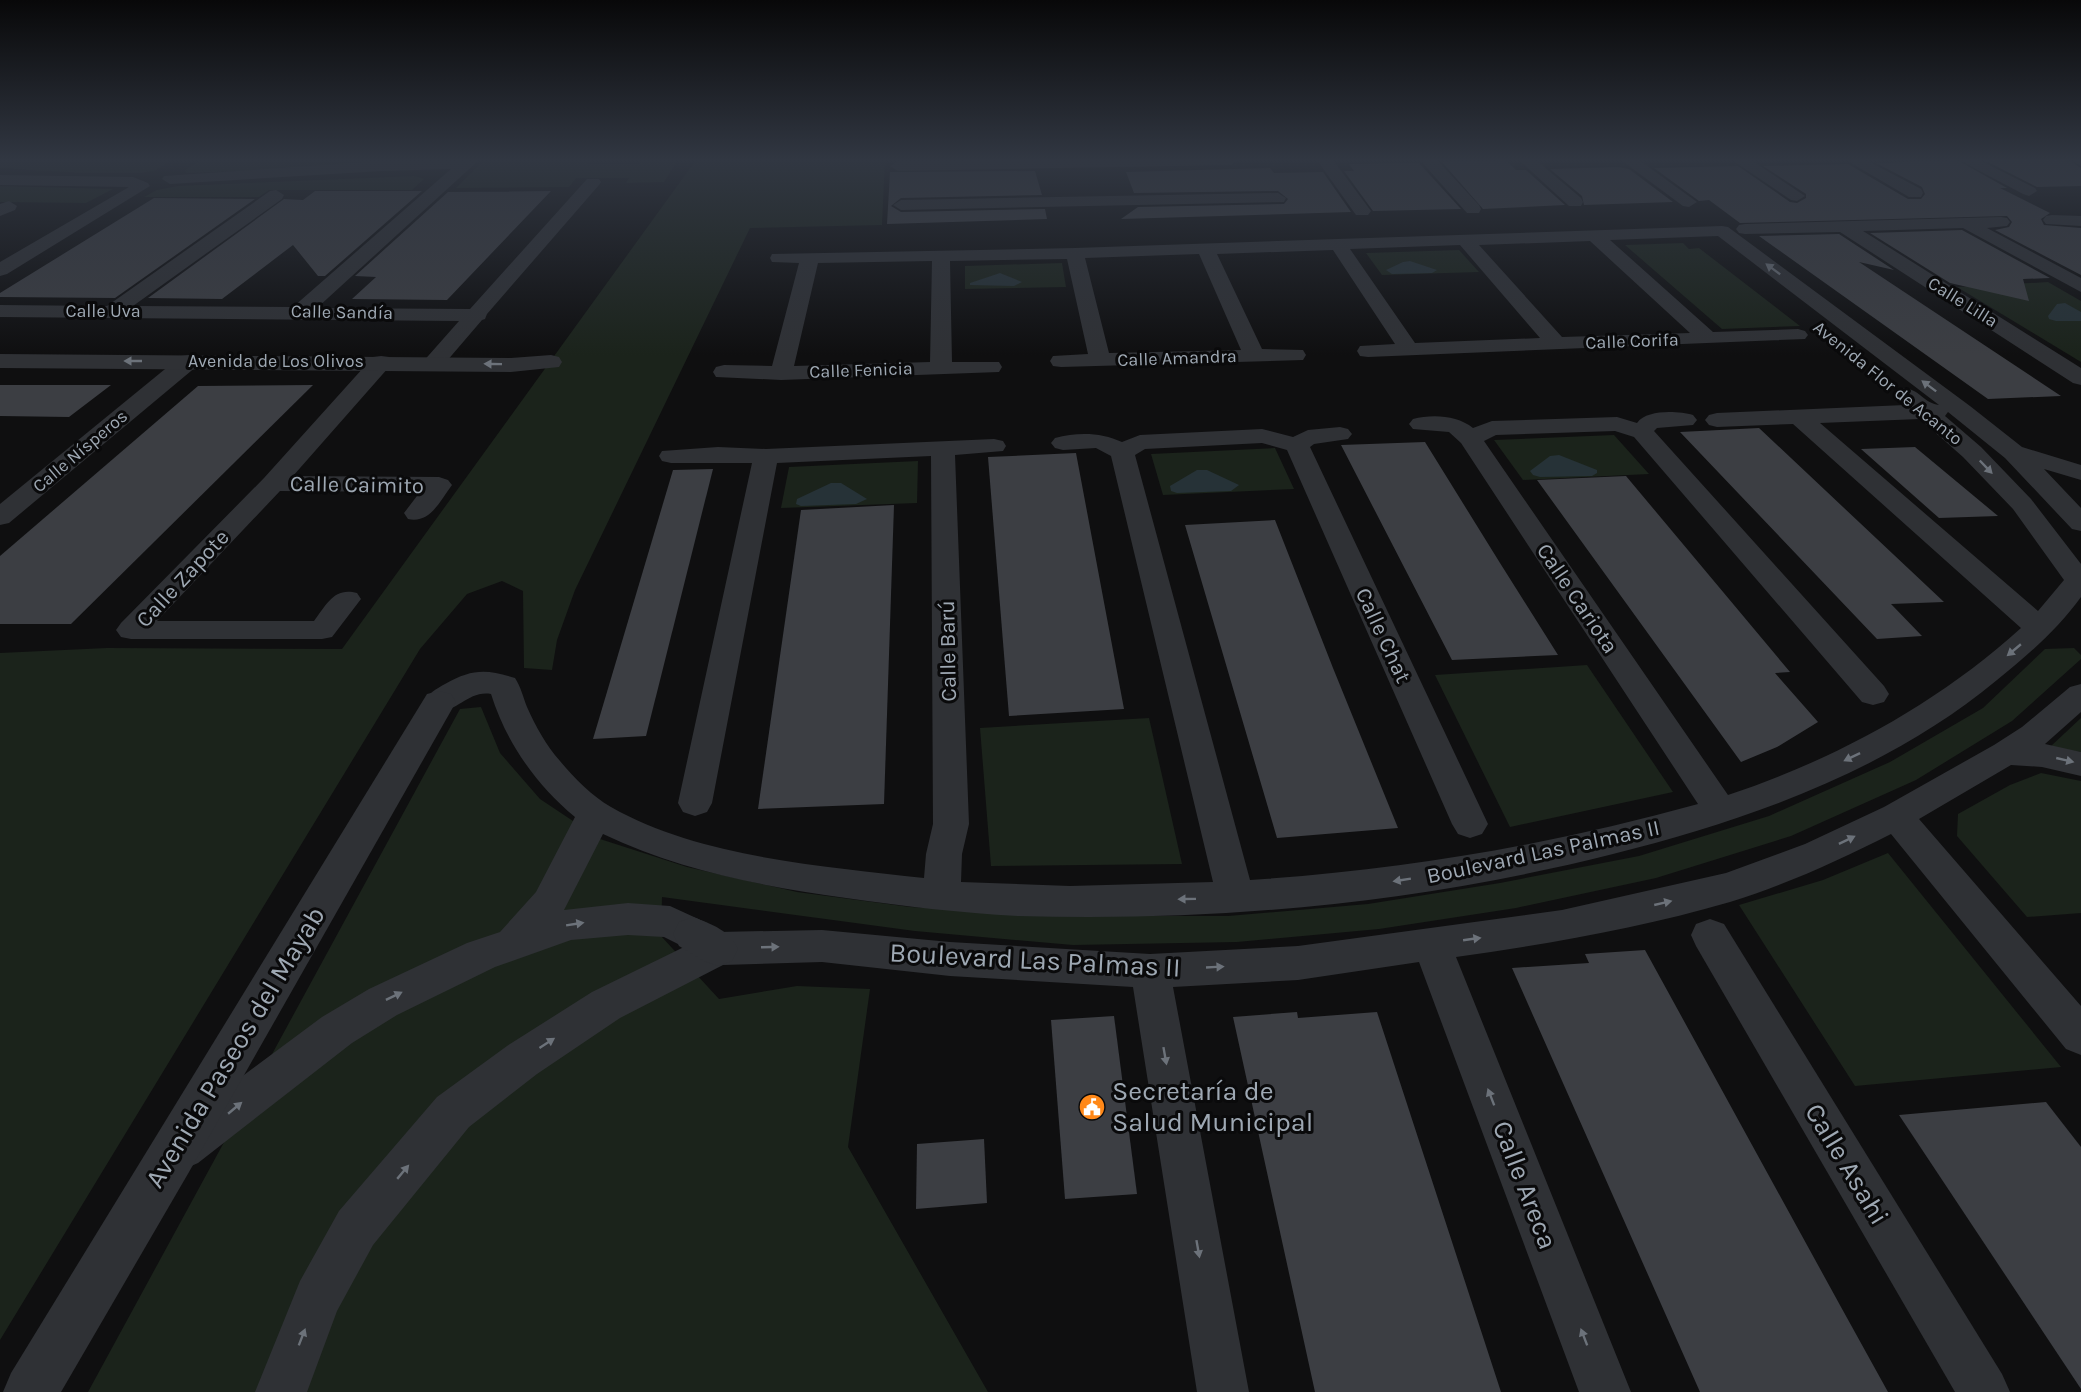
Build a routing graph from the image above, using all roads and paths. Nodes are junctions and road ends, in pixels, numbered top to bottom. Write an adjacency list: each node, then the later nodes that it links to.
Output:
1 (72, 225): 18 (street)
2 (234, 225): 21 (street)
3 (387, 225): 22 (street)
4 (556, 225): 24 (street)
5 (1907, 225): 7 (street)
6 (1970, 225): 19 (street)
7 (1845, 227): 8 (street); 44 (street, Calle Lilla)
8 (1745, 229)
9 (1696, 232): 10 (street); 48 (street, Avenida Flor de Acanto); 49 (street, Avenida Flor de Acanto, one-way to 9)
10 (1595, 236): 11 (street); 26 (street, Calle Corifa)
11 (1465, 240): 12 (street); 27 (street, Calle Corifa)
12 (1338, 244): 13 (street); 28 (street)
13 (1205, 248): 14 (street); 31 (street, Calle Amandra)
14 (1075, 253): 15 (street); 33 (street, Calle Amandra)
15 (941, 256): 17 (street); 40 (street, Calle Fenicia)
16 (779, 258): 17 (street)
17 (810, 258): 42 (street, Calle Fenicia)
18 (0, 270)
19 (2081, 286)
20 (0, 310): 21 (street, Calle Uva)
21 (113, 311): 23 (street, Calle Uva)
22 (300, 311): 23 (street, Calle Sandía); 24 (street, Calle Sandía)
23 (206, 312)
24 (478, 315): 32 (street)
25 (1798, 335): 26 (street, Calle Corifa)
26 (1708, 338): 27 (street, Calle Corifa)
27 (1556, 344): 28 (street, Calle Corifa)
28 (1408, 349): 29 (street, Calle Corifa)
29 (1368, 351)
30 (1295, 355): 31 (street, Calle Amandra)
31 (1254, 356): 33 (street, Calle Amandra)
32 (436, 359): 37 (street, Avenida de Los Olivos); 38 (street, Avenida de Los Olivos, one-way to 32)
33 (1100, 360): 36 (street, Calle Amandra)
34 (0, 361): 35 (street, Avenida de Los Olivos, one-way to 34)
35 (189, 361): 37 (street, Avenida de Los Olivos); 45 (street, Calle Nísperos)
36 (1061, 361)
37 (381, 362): 46 (street, Calle Zapote)
38 (551, 362)
39 (991, 367): 40 (street, Calle Fenicia)
40 (942, 368): 42 (street, Calle Fenicia)
41 (724, 372): 42 (street, Calle Fenicia)
42 (781, 373)
43 (0, 377): 45 (street, Avenida de Los Olivos)
44 (2081, 378)
45 (164, 381): 46 (street, Avenida de Los Olivos); 68 (street, Calle Nísperos)
46 (363, 382): 47 (street, Avenida de Los Olivos); 66 (street, Calle Zapote)
47 (516, 385)
48 (1928, 411): 49 (street); 50 (street); 70 (street, Avenida Flor de Acanto, one-way to 70)
49 (1962, 411): 62 (street, Avenida Flor de Acanto)
50 (1798, 417): 52 (street); 72 (street)
51 (1685, 420): 54 (street)
52 (1717, 420)
53 (1421, 424): 56 (street, Calle Cariota)
54 (1642, 432): 56 (street); 73 (street)
55 (1340, 434): 59 (street)
56 (1470, 438): 79 (street, Calle Cariota)
57 (1063, 443): 61 (street)
58 (994, 446): 60 (street)
59 (1297, 446): 61 (street); 82 (street, Calle Chat)
60 (943, 448): 64 (street); 83 (street, Calle Barú)
61 (1122, 452): 84 (street)
62 (2014, 453): 65 (street); 69 (street, Avenida Flor de Acanto)
63 (671, 456): 64 (street)
64 (766, 456): 78 (street)
65 (2081, 473)
66 (273, 483): 67 (street, Calle Caimito); 71 (street, Calle Zapote)
67 (417, 513)
68 (0, 517)
69 (2081, 523)
70 (2080, 580): 72 (street, Boulevard Las Palmas II)
71 (347, 599)
72 (2039, 628): 79 (street, Boulevard Las Palmas II, one-way to 79)
73 (1873, 694)
74 (2081, 695): 76 (street, Boulevard Las Palmas II)
75 (439, 702): 80 (street, Boulevard Las Palmas II); 91 (street, Avenida Paseos del Mayab)
76 (2006, 753): 77 (street, one-way to 77); 81 (street, Boulevard Las Palmas II)
77 (2081, 764)
78 (695, 803)
79 (1720, 810): 84 (street, Boulevard Las Palmas II, one-way to 84)
80 (594, 814): 83 (street, Boulevard Las Palmas II); 87 (street)
81 (1896, 816): 88 (street, Boulevard Las Palmas II, one-way to 81); 90 (street)
82 (1470, 824)
83 (942, 896): 84 (street, Boulevard Las Palmas II, one-way to 83)
84 (1236, 898)
85 (1710, 935): 96 (street, Calle Asahi)
86 (706, 941): 87 (street, Boulevard Las Palmas II, one-way to 86); 89 (street, Boulevard Las Palmas II, one-way to 89); 93 (street, Boulevard Las Palmas II, one-way to 86)
87 (513, 943): 91 (street, Boulevard Las Palmas II, one-way to 87)
88 (1438, 961): 89 (street, Boulevard Las Palmas II, one-way to 88); 95 (street, Calle Areca, one-way to 88)
89 (1153, 985): 94 (street, one-way to 94)
90 (2081, 1036)
91 (172, 1156): 92 (street, Avenida Paseos del Mayab)
92 (30, 1392)
93 (281, 1392)
94 (1223, 1392)
95 (1605, 1392)
96 (1984, 1392)

